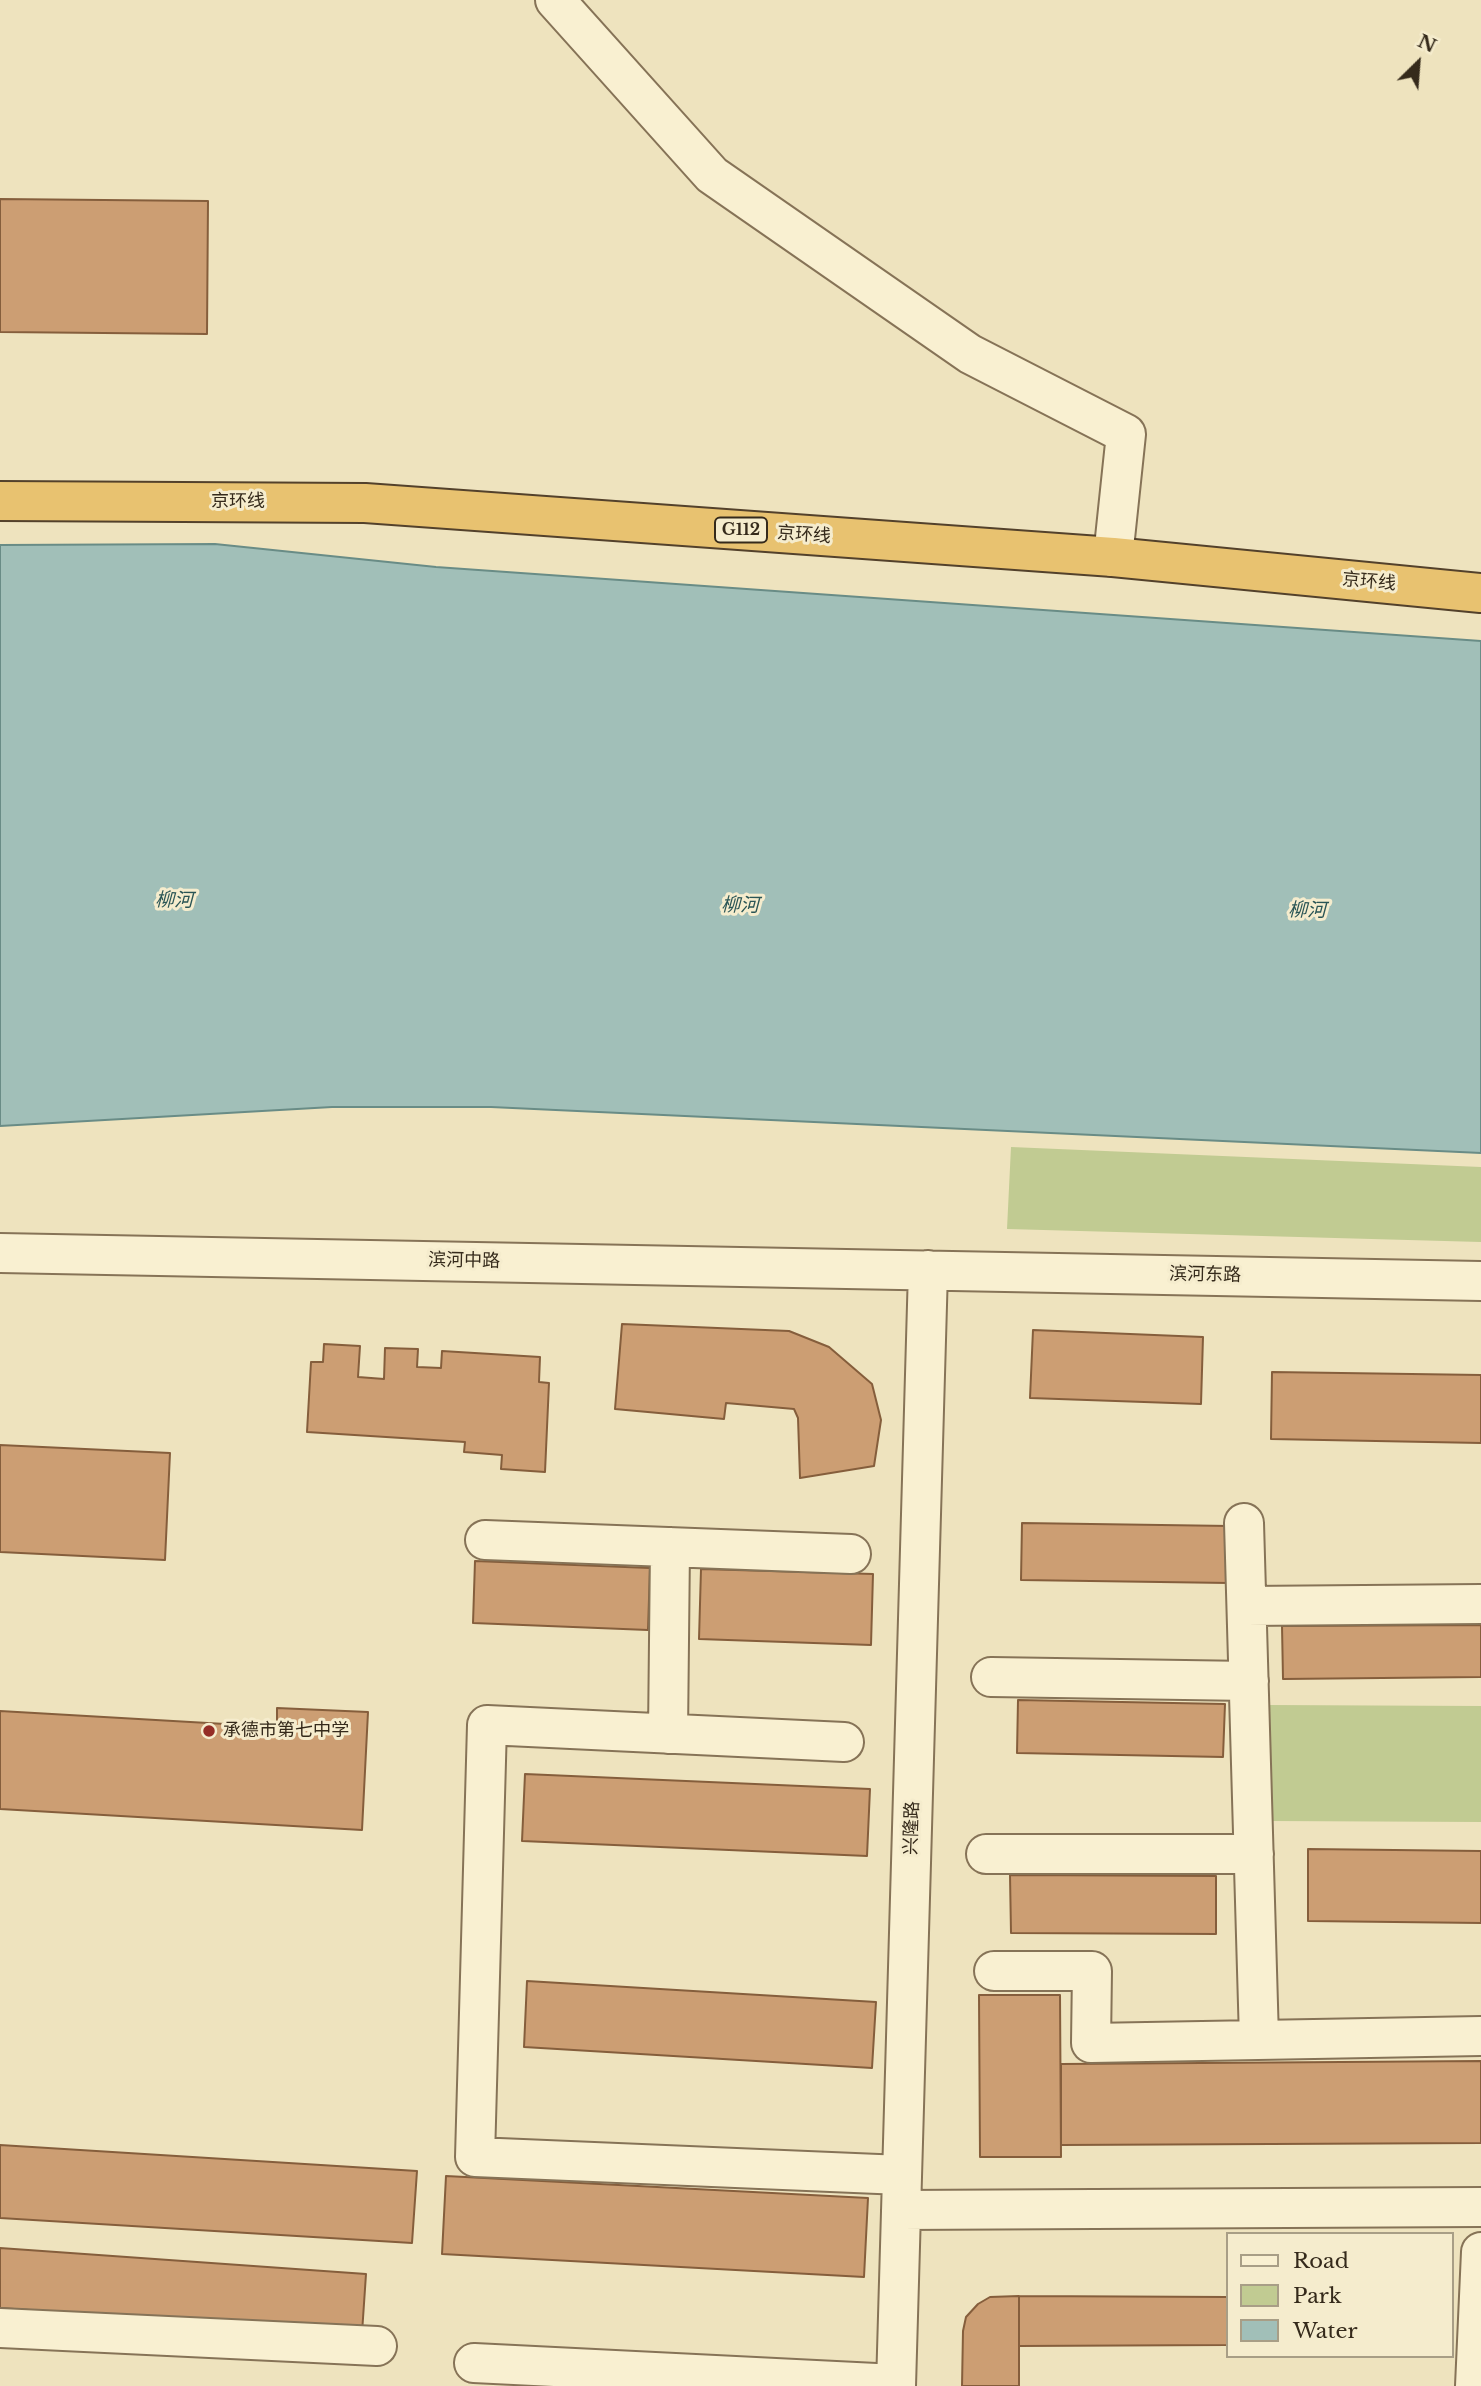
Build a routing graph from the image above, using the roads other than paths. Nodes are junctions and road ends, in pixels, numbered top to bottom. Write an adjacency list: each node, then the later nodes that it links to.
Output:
1 (555, 0): 3 (street)
2 (0, 500): 3 (highway, 京环线 / G112)
3 (1113, 557): 4 (highway, 京环线 / G112)
4 (1481, 593)
5 (0, 1252): 6 (street, 滨河中路)
6 (928, 1270): 7 (street, 滨河东路); 23 (street, 兴隆路)
7 (1481, 1280)
8 (1244, 1523): 13 (street)
9 (485, 1540): 10 (street)
10 (670, 1547): 11 (street); 16 (street)
11 (851, 1555)
12 (1481, 1604): 13 (street)
13 (1247, 1606): 15 (street)
14 (991, 1677): 15 (street)
15 (1249, 1681): 19 (street)
16 (668, 1734): 17 (street); 23 (street)
17 (844, 1742)
18 (986, 1854): 19 (street)
19 (1254, 1854): 22 (street)
20 (994, 1971): 22 (street)
21 (1481, 2036): 22 (street)
22 (1259, 2039)
23 (901, 2192): 24 (street); 29 (street, 兴隆路)
24 (1481, 2207)
25 (1481, 2252): 30 (street)
26 (0, 2328): 27 (street)
27 (377, 2346)
28 (474, 2363): 29 (street)
29 (896, 2385)
30 (1475, 2386)

